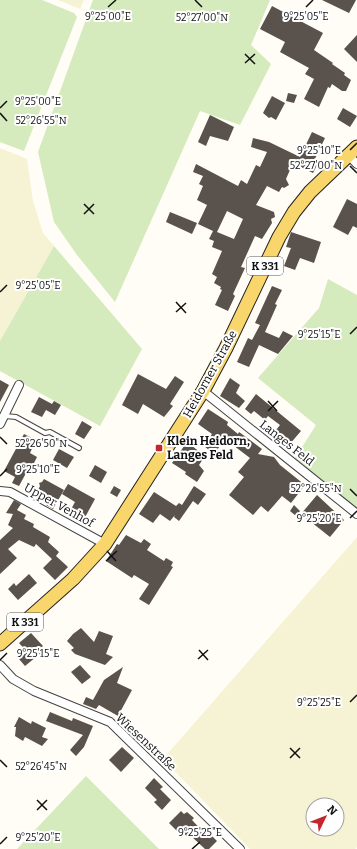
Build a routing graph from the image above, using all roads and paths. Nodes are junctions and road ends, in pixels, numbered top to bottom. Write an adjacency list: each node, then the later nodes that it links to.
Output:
1 (354, 155): 3 (main road, Heidorner Straße / K 331)
2 (19, 385): 4 (street)
3 (203, 391): 8 (street, Langes Feld); 9 (main road, Heidorner Straße / K 331)
4 (5, 416): 5 (street); 6 (lane)
5 (0, 424)
6 (79, 448)
7 (0, 491): 9 (street, Upper Venhof)
8 (357, 514)
9 (105, 544): 10 (main road, Heidorner Straße / K 331)
10 (0, 644)
11 (0, 665): 12 (street, Wiesenstraße)
12 (240, 849)

